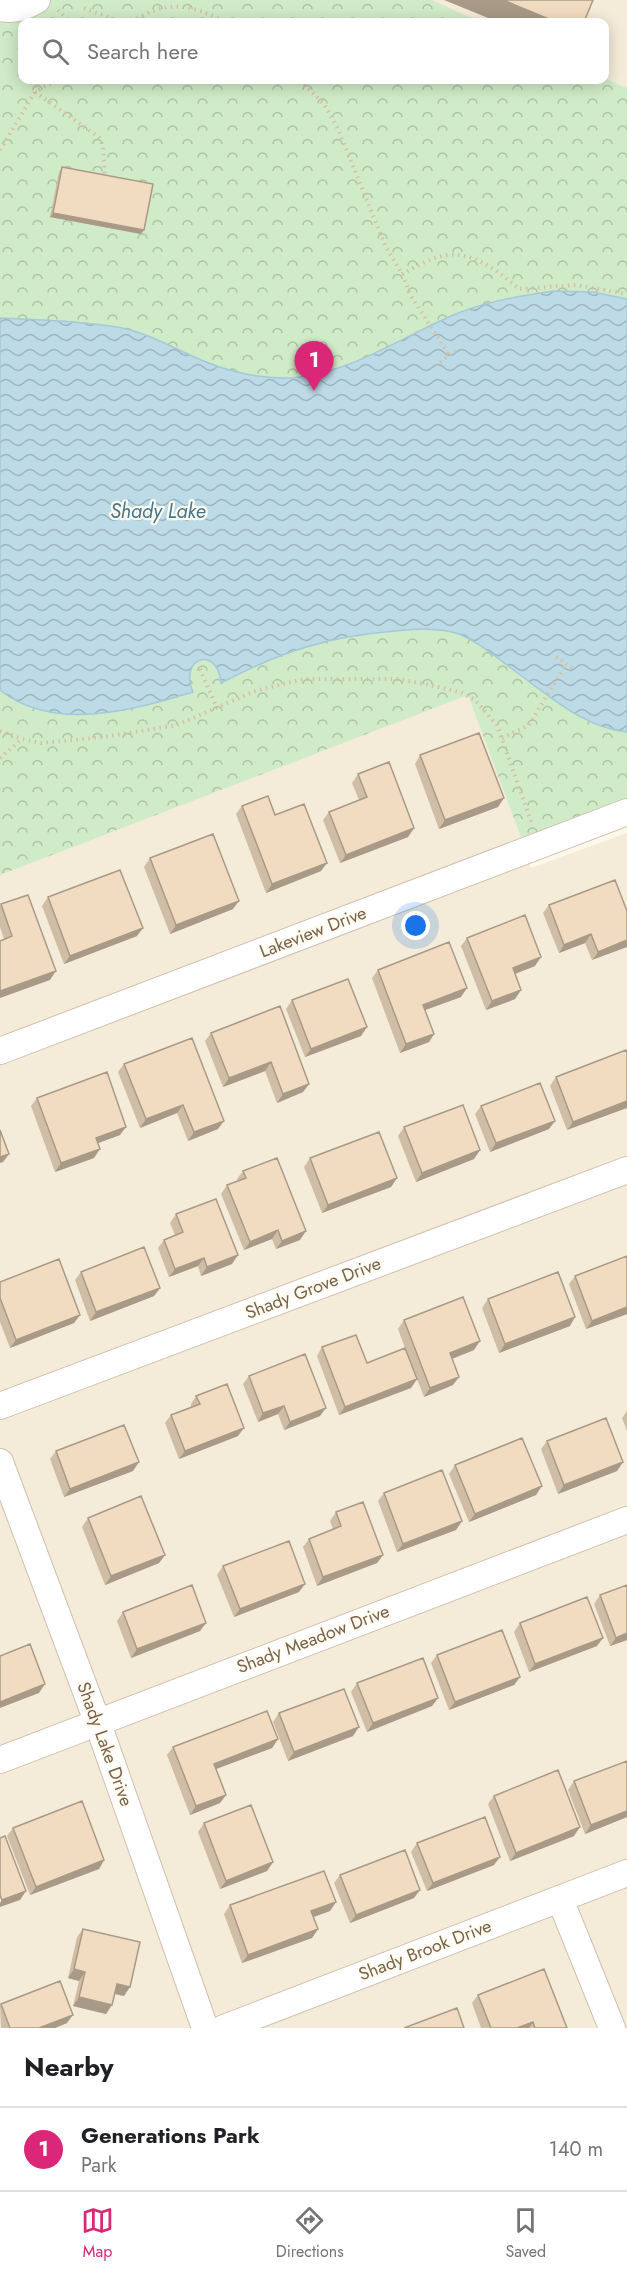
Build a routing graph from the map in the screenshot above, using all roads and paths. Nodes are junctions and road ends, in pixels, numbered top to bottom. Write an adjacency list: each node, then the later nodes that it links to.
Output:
1 (37, 0): 2 (street)
2 (0, 8)
3 (84, 8): 4 (path)
4 (110, 18)
5 (138, 18): 6 (path)
6 (216, 18)
7 (36, 84): 10 (path)
8 (50, 84): 10 (path)
9 (304, 84): 13 (path)
10 (35, 92): 11 (path); 12 (path)
11 (0, 150)
12 (105, 180)
13 (402, 274): 14 (path); 16 (path)
14 (627, 294)
15 (458, 349): 16 (path)
16 (449, 356): 17 (path)
17 (440, 362)
18 (555, 657): 19 (path)
19 (566, 664): 21 (path); 24 (path)
20 (200, 669): 22 (path)
21 (575, 670)
22 (217, 708): 24 (path); 25 (path)
23 (0, 731): 25 (path)
24 (502, 738): 28 (path)
25 (22, 739): 26 (path)
26 (0, 758)
27 (627, 812): 29 (street, Lakeview Drive)
28 (532, 825)
29 (0, 1051)
30 (627, 1170): 31 (street, Shady Grove Drive)
31 (0, 1406)
32 (0, 1462): 34 (street, Shady Lake Drive)
33 (627, 1520): 34 (street, Shady Meadow Drive)
34 (97, 1721): 35 (street, Shady Meadow Drive); 38 (street, Shady Lake Drive)
35 (0, 1760)
36 (627, 1873): 37 (street, Shady Brook Drive)
37 (560, 1899): 39 (street, Shady Brook Drive); 40 (street)
38 (205, 2028)
39 (224, 2028)
40 (612, 2028)

